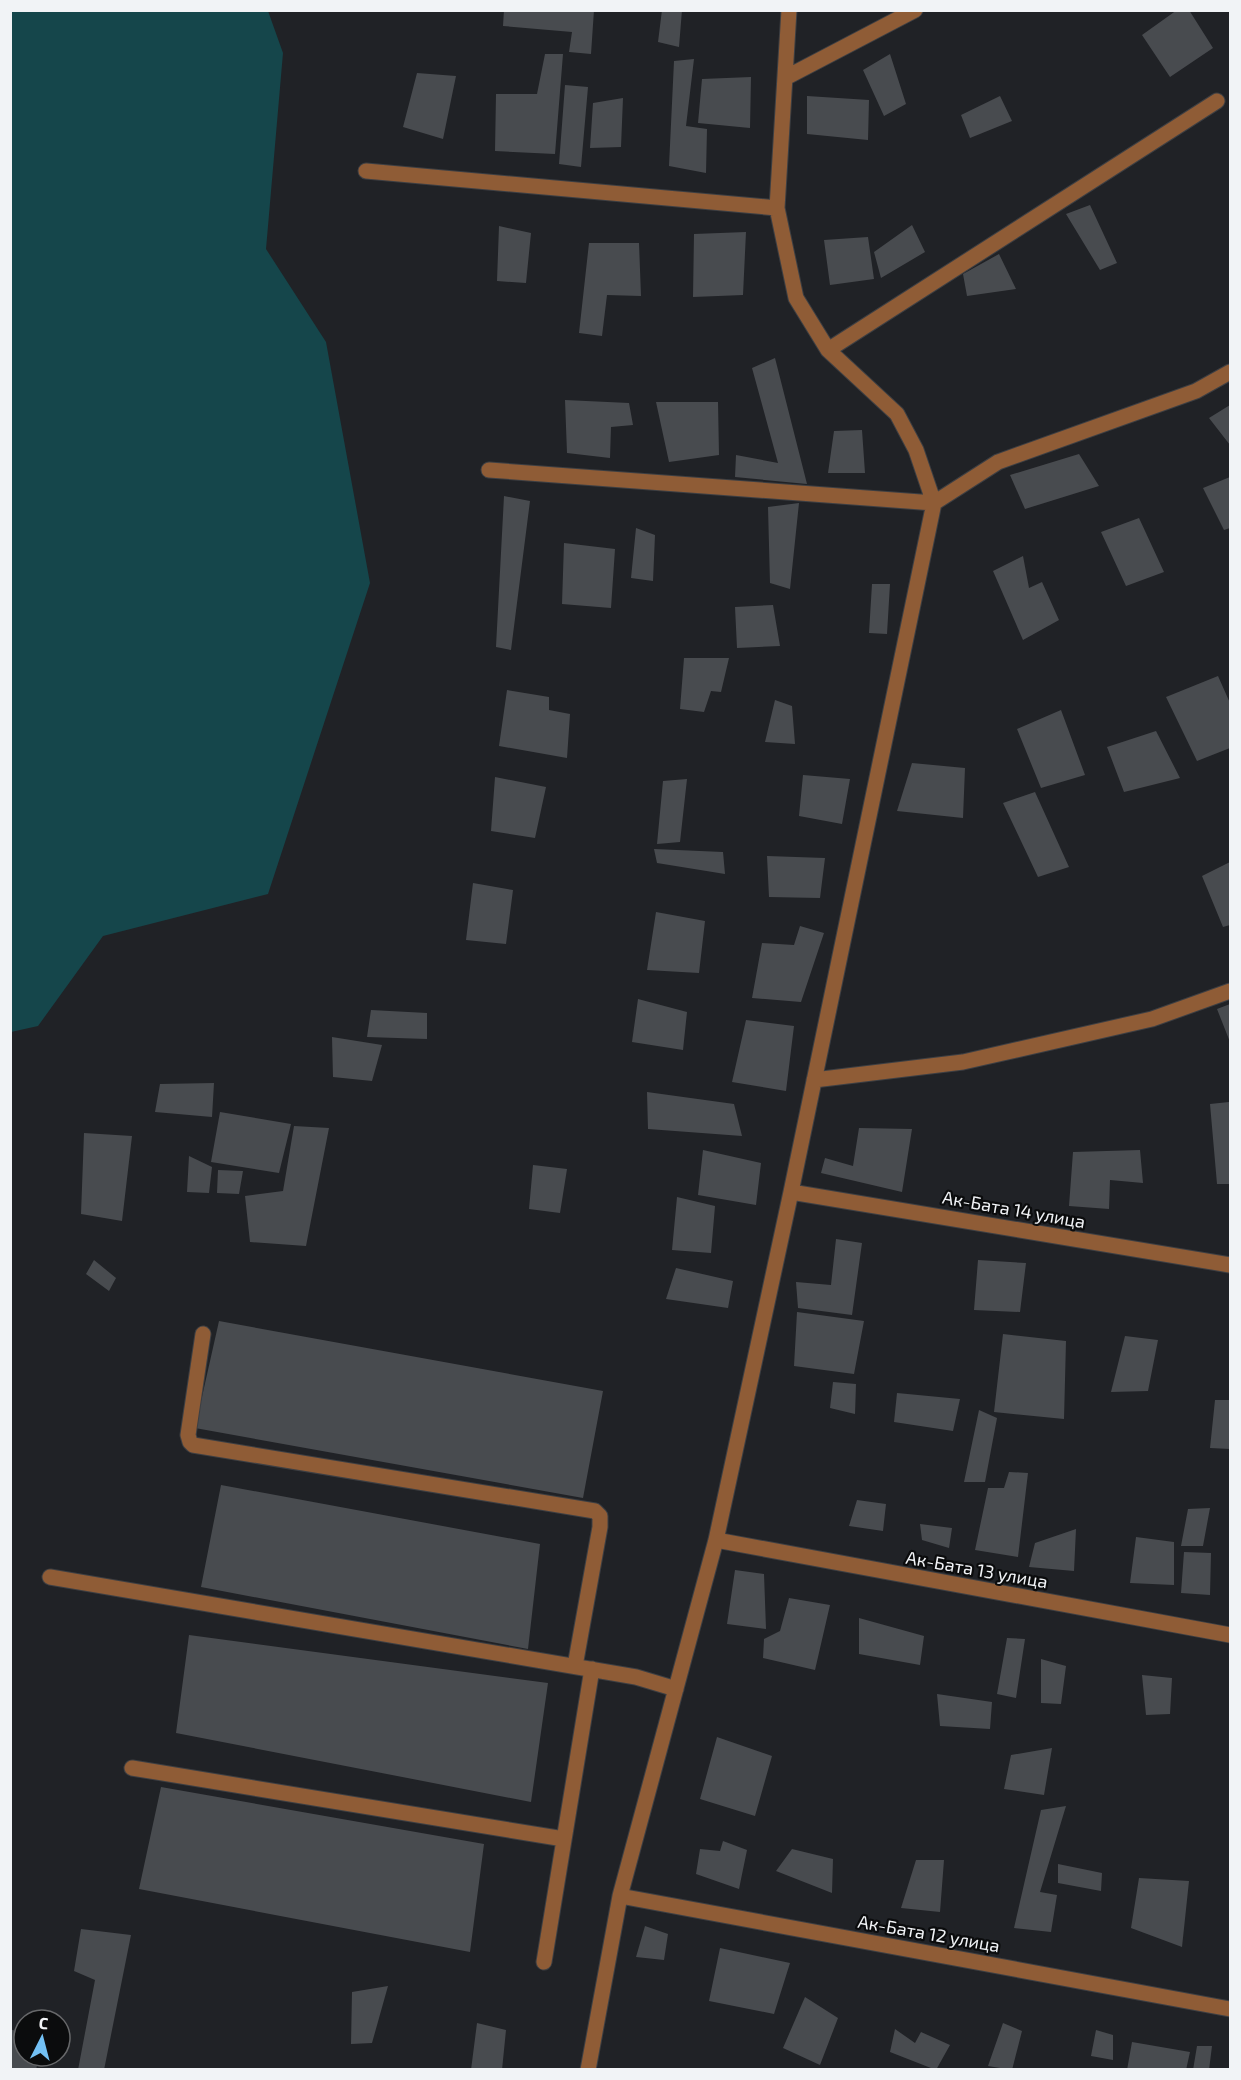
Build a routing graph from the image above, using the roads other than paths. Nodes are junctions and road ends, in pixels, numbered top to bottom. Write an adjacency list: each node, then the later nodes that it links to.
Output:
1 (789, 10): 3 (street)
2 (915, 10): 3 (street)
3 (785, 78): 6 (street)
4 (1217, 101): 7 (street)
5 (366, 171): 6 (street)
6 (777, 208): 7 (street)
7 (828, 350): 10 (street)
8 (1230, 372): 10 (street)
9 (489, 470): 10 (street)
10 (934, 503): 12 (street)
11 (1230, 991): 12 (street)
12 (814, 1080): 13 (street)
13 (791, 1192): 14 (street, Ак-Бата 14 улица); 16 (street)
14 (1230, 1265)
15 (203, 1334): 19 (street)
16 (716, 1540): 18 (street, Ак-Бата 13 улица); 21 (street)
17 (50, 1577): 19 (street)
18 (1230, 1635)
19 (575, 1666): 20 (street)
20 (592, 1669): 21 (street); 23 (street)
21 (676, 1689): 24 (street)
22 (132, 1768): 23 (street)
23 (564, 1839): 25 (street)
24 (620, 1896): 26 (street, Ак-Бата 12 улица); 27 (street)
25 (544, 1962)
26 (1230, 2009)
27 (588, 2070)

